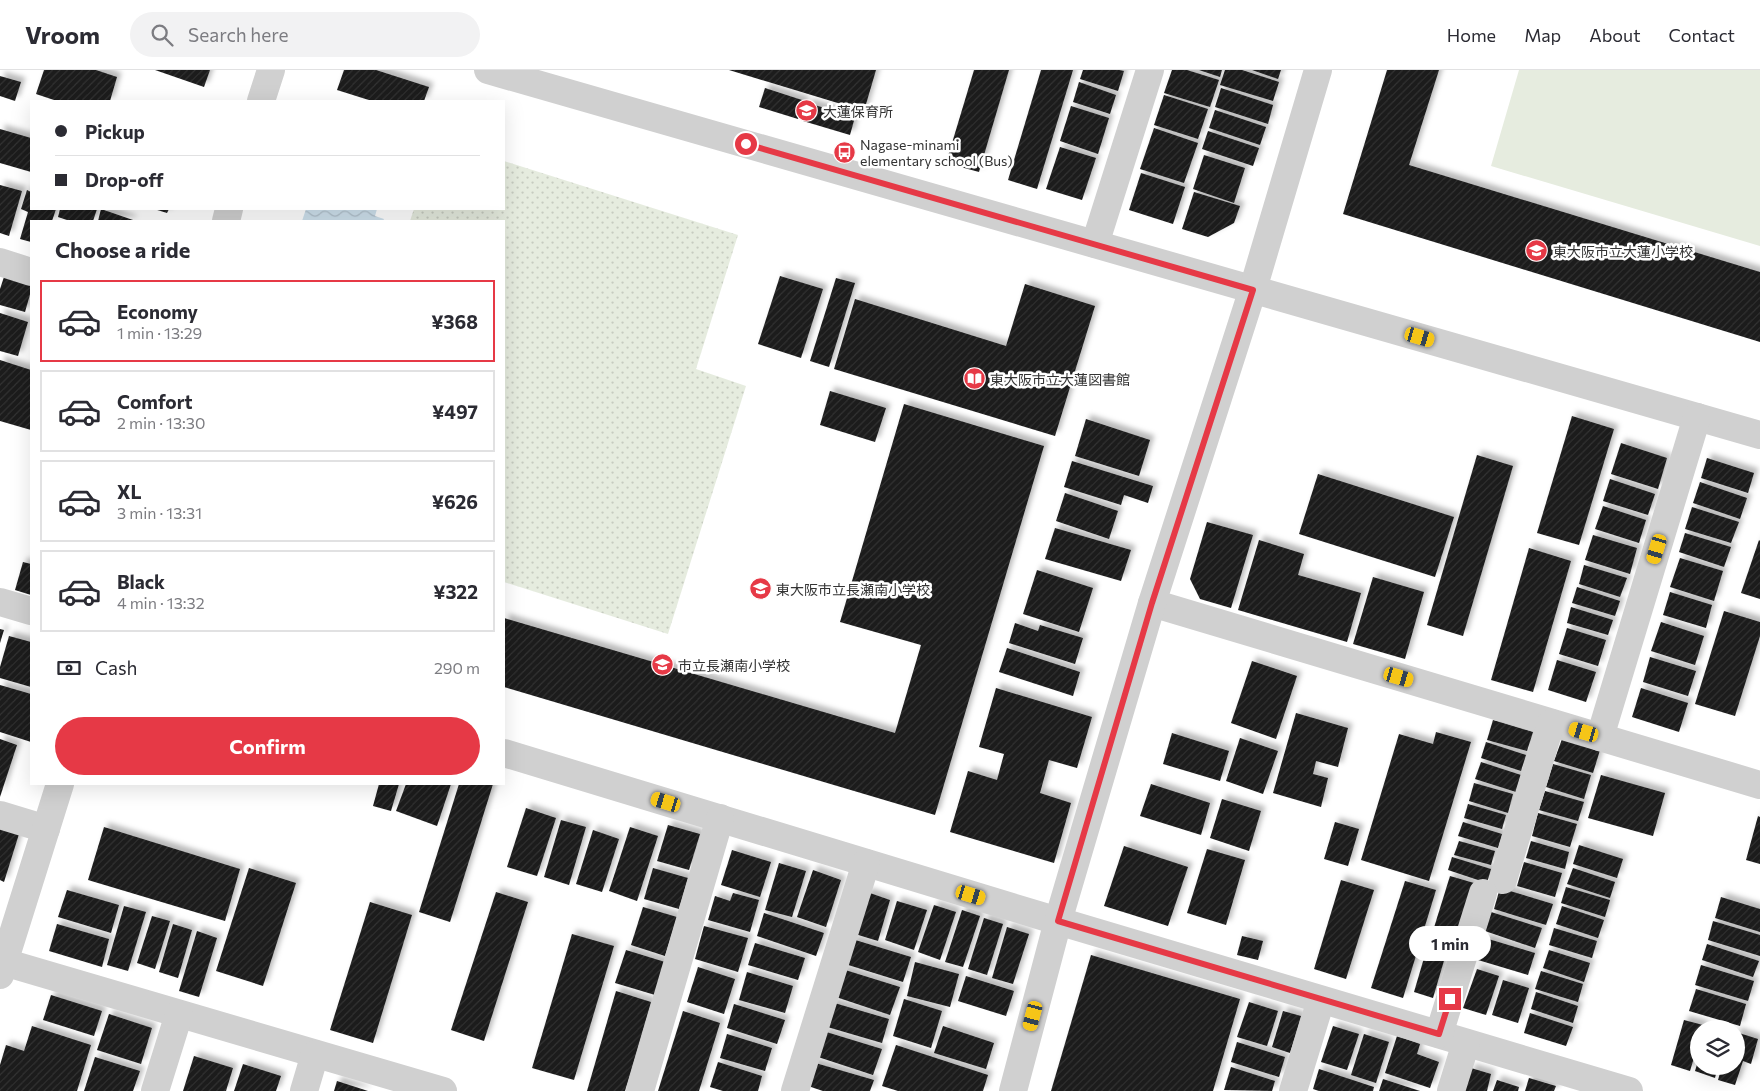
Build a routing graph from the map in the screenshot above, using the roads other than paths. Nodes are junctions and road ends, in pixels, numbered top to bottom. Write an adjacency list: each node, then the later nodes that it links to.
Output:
1 (270, 70): 6 (street)
2 (488, 70): 5 (street)
3 (1150, 70): 7 (street)
4 (1318, 70): 10 (street)
5 (544, 78): 7 (street)
6 (261, 100)
7 (1095, 244): 10 (street)
8 (0, 262): 9 (street)
9 (30, 272)
10 (1253, 290): 11 (street); 14 (street)
11 (1697, 417): 12 (street); 17 (street)
12 (1760, 436)
13 (0, 602): 15 (street)
14 (1152, 603): 16 (street); 25 (street)
15 (30, 611)
16 (1551, 723): 17 (street); 29 (street)
17 (1600, 737): 20 (street)
18 (505, 753): 22 (street)
19 (60, 785): 23 (street)
20 (1760, 785)
21 (0, 814): 23 (street)
22 (720, 818): 24 (street); 36 (street)
23 (46, 829): 26 (street)
24 (866, 863): 25 (street); 37 (street)
25 (1058, 921): 27 (street); 38 (street)
26 (1, 966): 28 (street)
27 (1321, 1000): 29 (street); 39 (street)
28 (179, 1014): 31 (street); 33 (street)
29 (1439, 1034): 30 (street)
30 (1466, 1043): 32 (street); 40 (street)
31 (314, 1054): 34 (street); 35 (street)
32 (1570, 1082): 41 (street)
33 (155, 1091)
34 (304, 1091)
35 (443, 1091)
36 (640, 1091)
37 (795, 1091)
38 (1013, 1091)
39 (1293, 1091)
40 (1451, 1091)
41 (1629, 1091)

